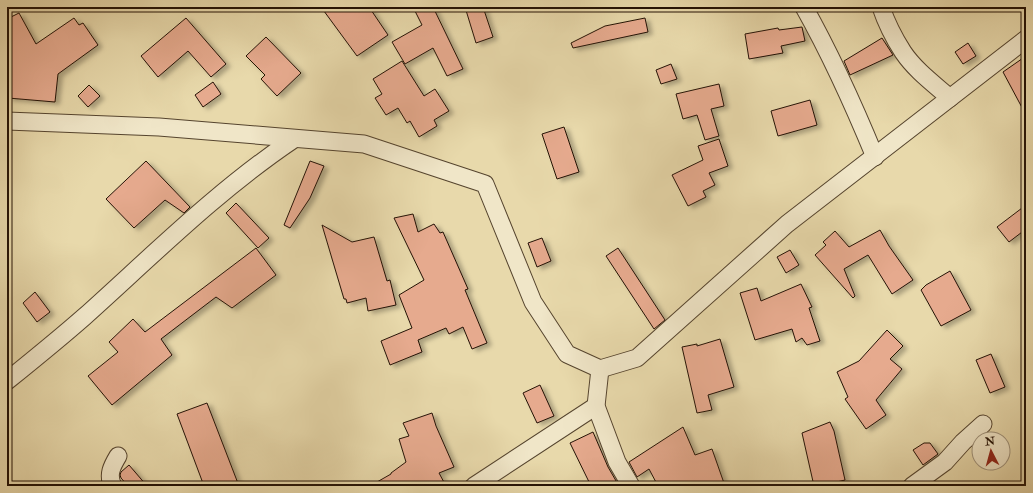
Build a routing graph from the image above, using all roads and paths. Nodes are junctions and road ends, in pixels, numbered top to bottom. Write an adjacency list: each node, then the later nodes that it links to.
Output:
1 (804, 7): 7 (street)
2 (881, 7): 4 (street)
3 (1026, 39): 4 (street)
4 (950, 98): 7 (street)
5 (7, 121): 6 (street)
6 (294, 139): 8 (street); 9 (street)
7 (875, 157): 8 (street)
8 (600, 369): 10 (street)
9 (7, 381)
10 (596, 406): 14 (street); 15 (street)
11 (983, 424): 16 (street)
12 (118, 456): 13 (street)
13 (113, 486)
14 (474, 486)
15 (630, 486)
16 (912, 486)

